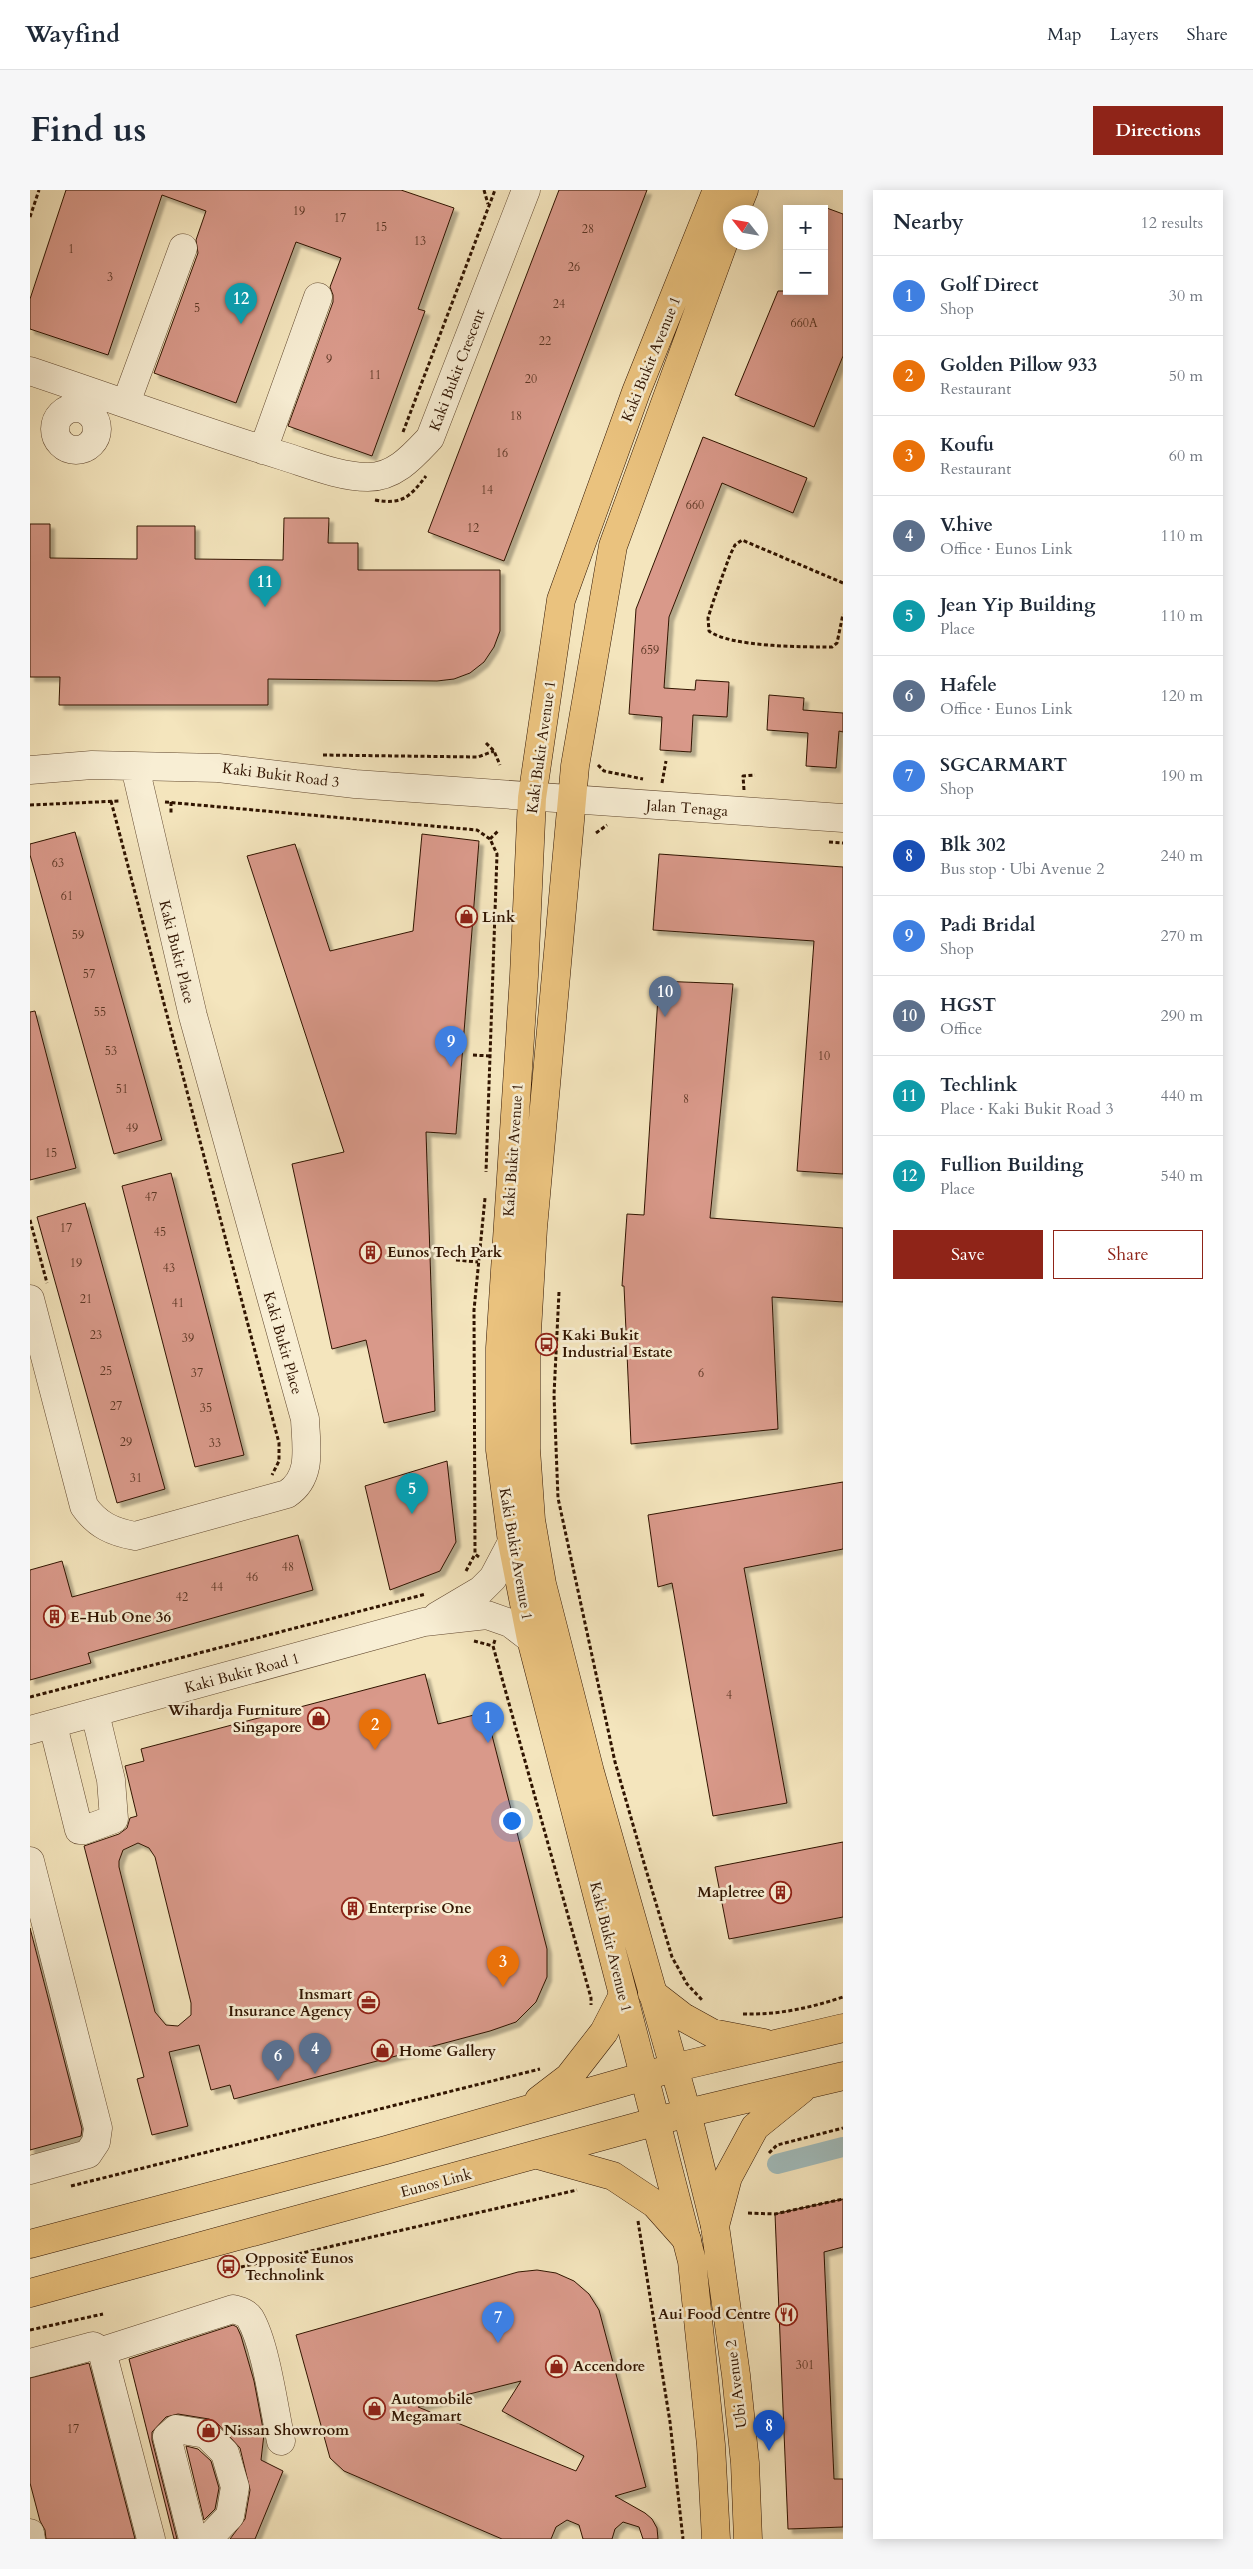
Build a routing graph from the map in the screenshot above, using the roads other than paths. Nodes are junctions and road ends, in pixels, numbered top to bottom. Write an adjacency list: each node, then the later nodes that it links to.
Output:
1 (526, 190): 13 (street, Kaki Bukit Crescent)
2 (717, 190): 16 (main road, Kaki Bukit Avenue 1)
3 (744, 190): 4 (main road)
4 (738, 205)
5 (723, 244): 17 (main road, Kaki Bukit Avenue 1)
6 (183, 248): 10 (street)
7 (318, 297): 13 (street)
8 (30, 371): 9 (street)
9 (66, 383): 11 (street); 12 (street)
10 (126, 402): 11 (street, Kaki Bukit Crescent); 13 (street, Kaki Bukit Crescent)
11 (97, 406): 12 (street); 12 (street)
12 (66, 410)
13 (263, 450)
14 (135, 767): 15 (street, Kaki Bukit Road 3); 16 (street, Kaki Bukit Road 3); 19 (street, Kaki Bukit Place)
15 (30, 770)
16 (532, 798): 17 (street, Jalan Tenaga); 20 (main road, Kaki Bukit Avenue 1)
17 (570, 800): 18 (street, Jalan Tenaga); 26 (main road, Kaki Bukit Avenue 1)
18 (843, 818)
19 (39, 1293)
20 (512, 1542): 21 (street, Kaki Bukit Road 1); 22 (main road, Kaki Bukit Avenue 1)
21 (424, 1622): 22 (street, Kaki Bukit Road 1); 23 (street, Kaki Bukit Road 1)
22 (531, 1639): 27 (main road, Kaki Bukit Avenue 1)
23 (95, 1713): 24 (street, Kaki Bukit Road 1); 24 (street)
24 (42, 1727)
25 (30, 1862): 38 (street)
26 (652, 1993): 29 (main road); 30 (main road, Kaki Bukit Avenue 1)
27 (623, 1996): 32 (main road, Kaki Bukit Avenue 1); 34 (main road)
28 (843, 2028): 29 (main road)
29 (773, 2044): 30 (main road)
30 (673, 2068): 32 (main road); 35 (main road, Kaki Bukit Avenue 1)
31 (843, 2076): 33 (main road, Eunos Link)
32 (643, 2077): 34 (main road); 36 (main road, Kaki Bukit Avenue 1)
33 (807, 2085): 35 (main road, Eunos Link); 39 (main road)
34 (528, 2109): 41 (main road)
35 (687, 2113): 36 (main road, Eunos Link); 39 (main road, Ubi Avenue 2)
36 (658, 2123): 37 (main road, Eunos Link); 40 (main road, Ubi Avenue 2)
37 (538, 2155): 40 (main road); 42 (main road, Eunos Link)
38 (30, 2170)
39 (715, 2226): 52 (main road, Ubi Avenue 2)
40 (687, 2240): 51 (main road, Ubi Avenue 2)
41 (30, 2244)
42 (30, 2293)
43 (102, 2351): 44 (street); 45 (street); 48 (street)
44 (30, 2362)
45 (281, 2441)
46 (30, 2533): 47 (street)
47 (32, 2539)
48 (151, 2539)
49 (193, 2539): 50 (street)
50 (208, 2539)
51 (716, 2539)
52 (748, 2539)

